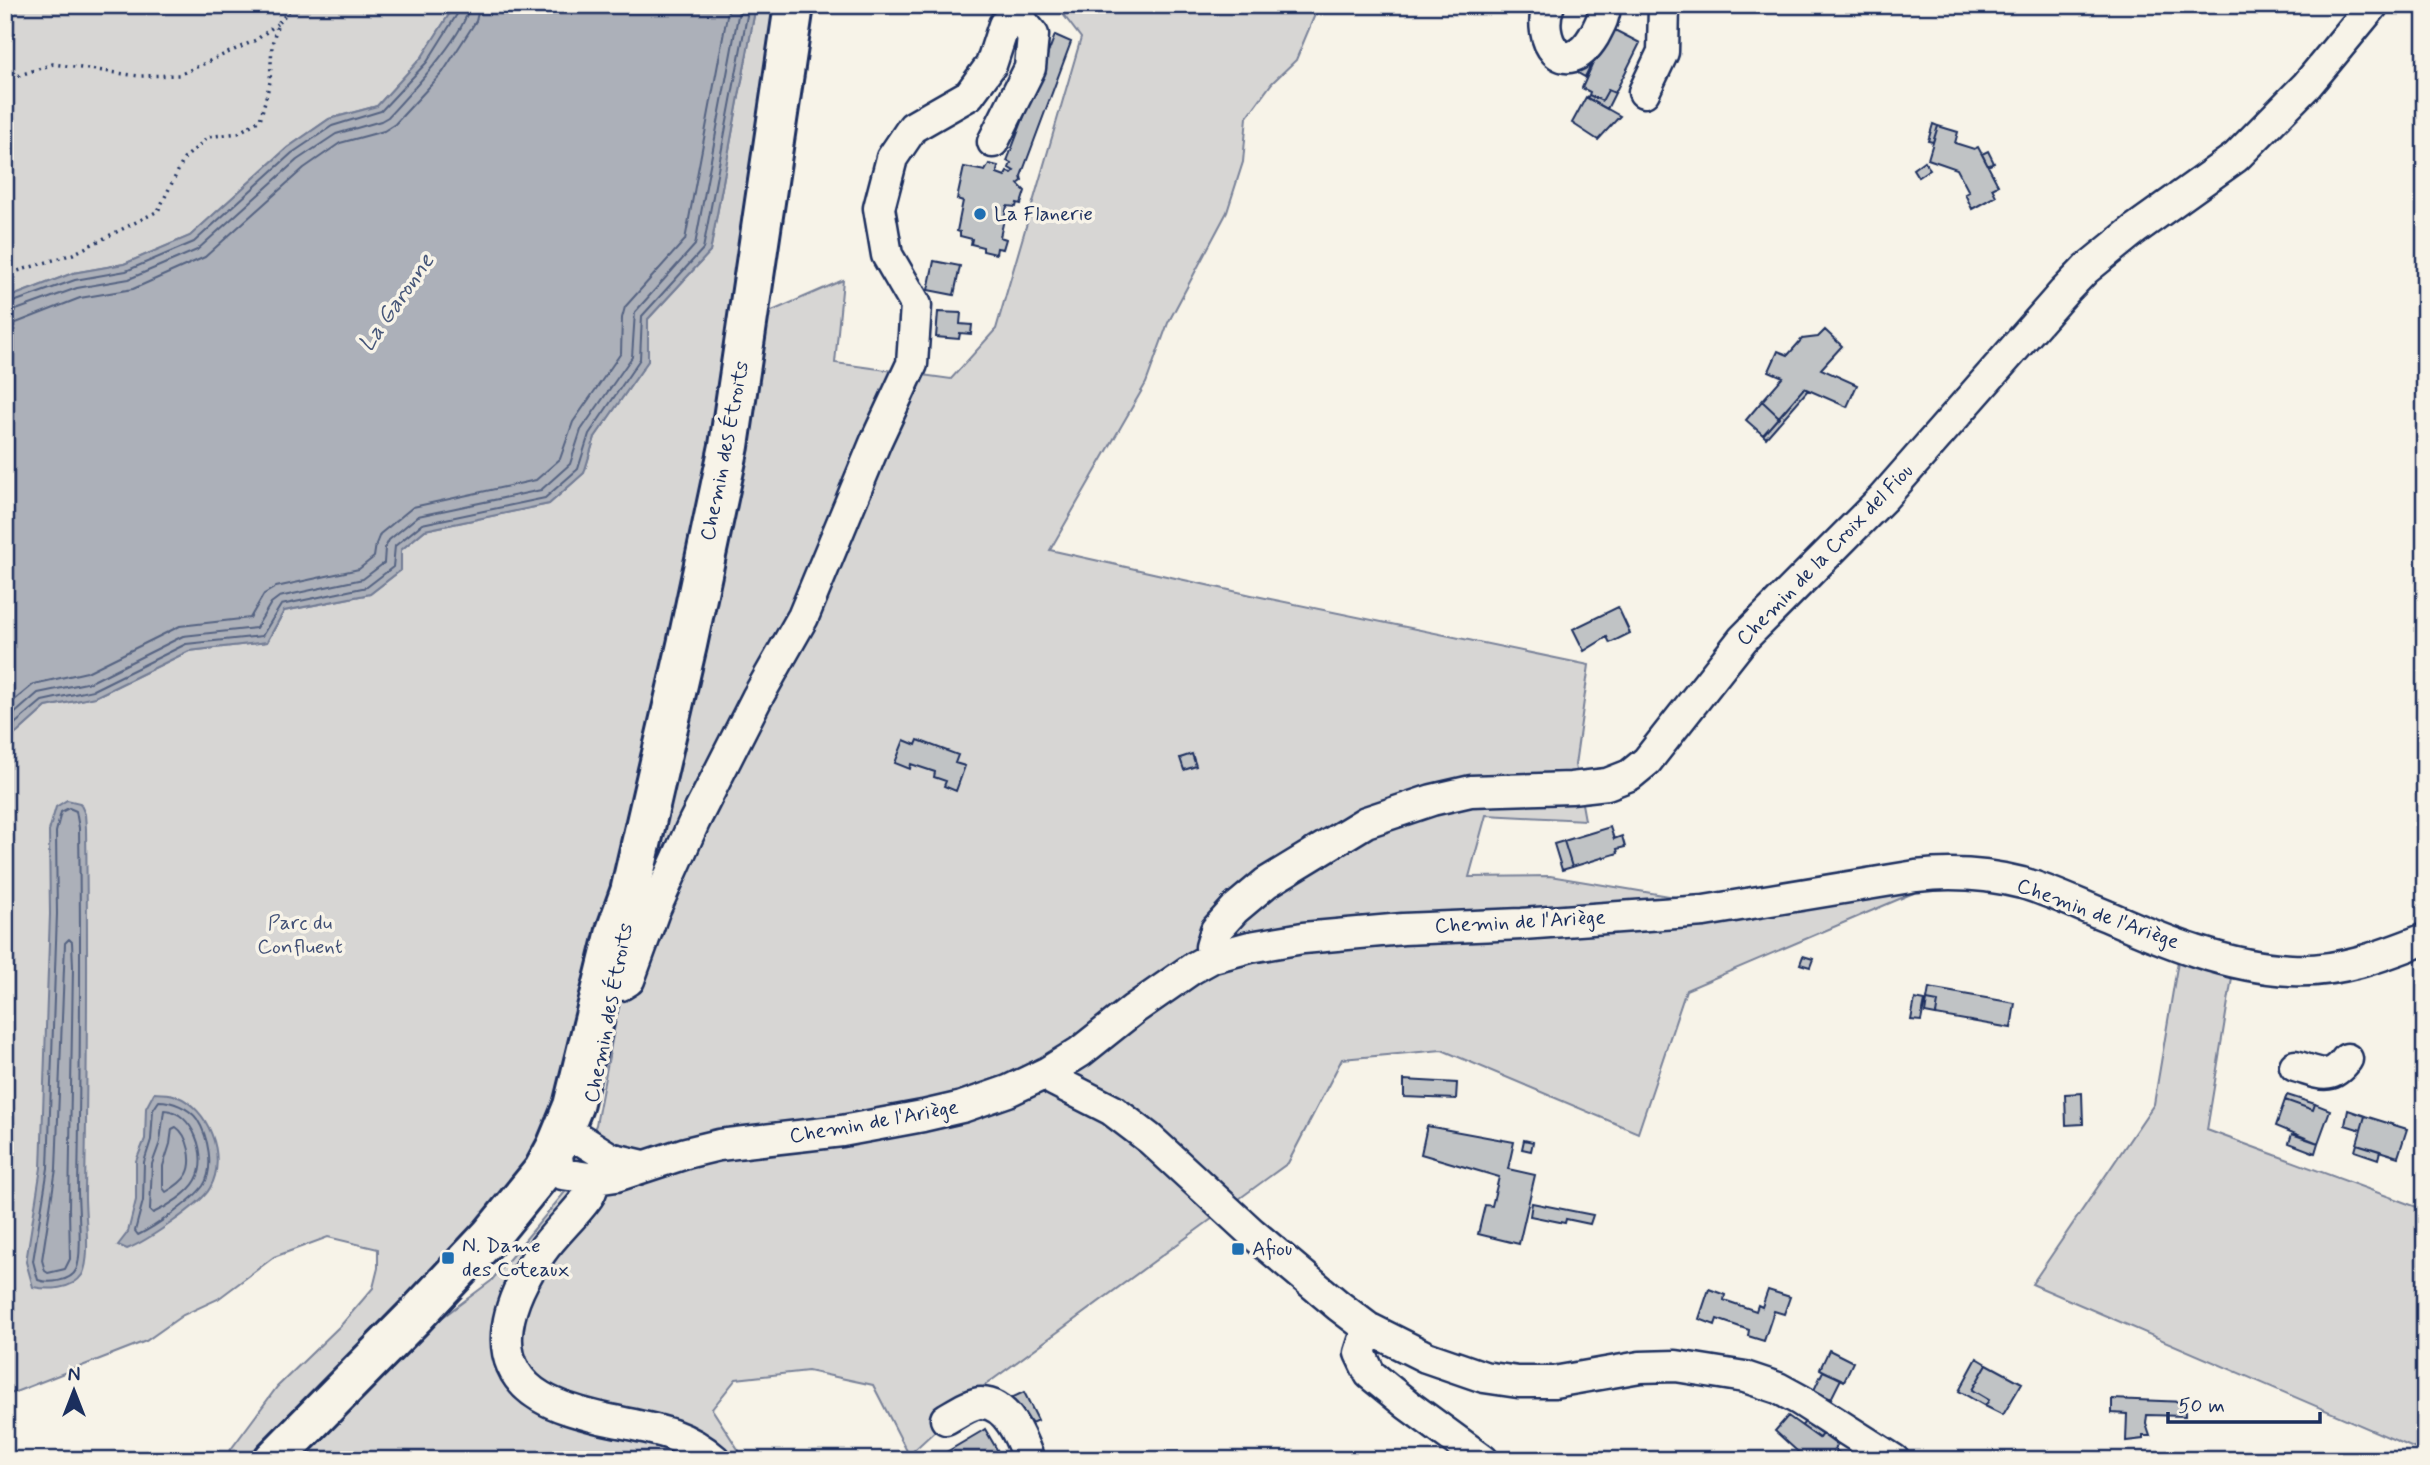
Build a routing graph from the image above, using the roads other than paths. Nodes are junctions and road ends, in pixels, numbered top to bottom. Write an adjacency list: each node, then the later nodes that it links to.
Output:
1 (794, 5): 10 (main road, Chemin des Étroits)
2 (1549, 5): 3 (street)
3 (1605, 5)
4 (1664, 5): 6 (street)
5 (2374, 5): 9 (street, Chemin de la Croix del Fiou)
6 (1644, 92)
7 (993, 142): 10 (street)
8 (2425, 939): 9 (street, Chemin de l'Ariège)
9 (1213, 957): 13 (street, Chemin de l'Ariège)
10 (610, 983): 14 (main road, Chemin des Étroits)
11 (2347, 1059): 12 (street)
12 (2295, 1066)
13 (1048, 1072): 14 (street, Chemin de l'Ariège); 15 (street)
14 (581, 1160): 17 (main road, Chemin des Étroits); 18 (street)
15 (1368, 1328): 20 (street); 21 (street)
16 (946, 1419): 19 (street)
17 (273, 1460)
18 (715, 1460)
19 (1029, 1460)
20 (1483, 1460)
21 (1894, 1460)

